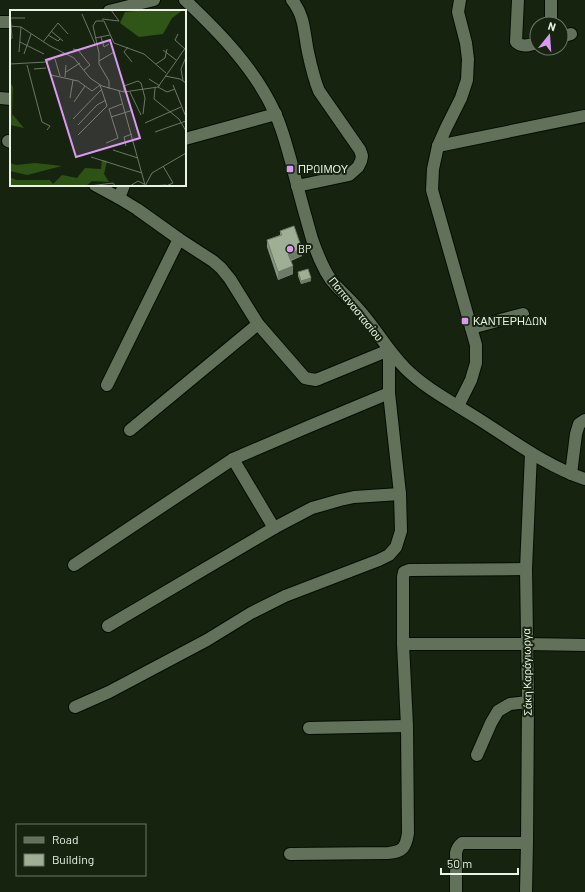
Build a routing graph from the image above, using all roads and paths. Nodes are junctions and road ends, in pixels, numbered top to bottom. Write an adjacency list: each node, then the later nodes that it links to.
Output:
1 (154, 0): 7 (street)
2 (185, 0): 12 (street, Παπαναστασίου)
3 (292, 0): 18 (street)
4 (518, 0): 9 (street)
5 (551, 0): 8 (street)
6 (458, 4): 15 (street)
7 (113, 10)
8 (551, 16)
9 (529, 45)
10 (0, 98): 11 (street)
11 (10, 99)
12 (276, 114): 14 (street); 18 (street, Παπαναστασίου)
13 (585, 116): 15 (street)
14 (186, 139)
15 (438, 146): 23 (street)
16 (97, 186): 19 (street)
17 (124, 186): 19 (street)
18 (297, 186): 24 (street, Παπαναστασίου)
19 (119, 198): 20 (street)
20 (179, 239): 22 (street); 25 (street)
21 (523, 314): 23 (street)
22 (258, 324): 24 (street); 29 (street)
23 (471, 328): 27 (street)
24 (389, 350): 26 (street); 27 (street, Παπαναστασίου)
25 (107, 385)
26 (389, 393): 31 (street); 34 (street)
27 (458, 406): 30 (street, Παπαναστασίου)
28 (585, 420): 32 (street)
29 (130, 430)
30 (531, 453): 32 (street, Παπαναστασίου); 37 (street, Σάκη Καράγιωργα)
31 (233, 459): 35 (street); 36 (street)
32 (570, 474): 33 (street, Παπαναστασίου)
33 (585, 479)
34 (400, 494): 35 (street); 43 (street)
35 (274, 528): 38 (street)
36 (74, 565)
37 (526, 570): 39 (street); 40 (street, Σάκη Καράγιωργα)
38 (108, 626)
39 (403, 644): 40 (street); 44 (street)
40 (527, 644): 41 (street); 42 (street, Σάκη Καράγιωργα)
41 (585, 645)
42 (528, 702): 46 (street); 47 (street, Σάκη Καράγιωργα)
43 (75, 707)
44 (407, 726): 45 (street); 48 (street)
45 (309, 728)
46 (477, 755)
47 (527, 843): 49 (street); 50 (street, Σάκη Καράγιωργα)
48 (290, 854)
49 (456, 892)
50 (526, 892)

